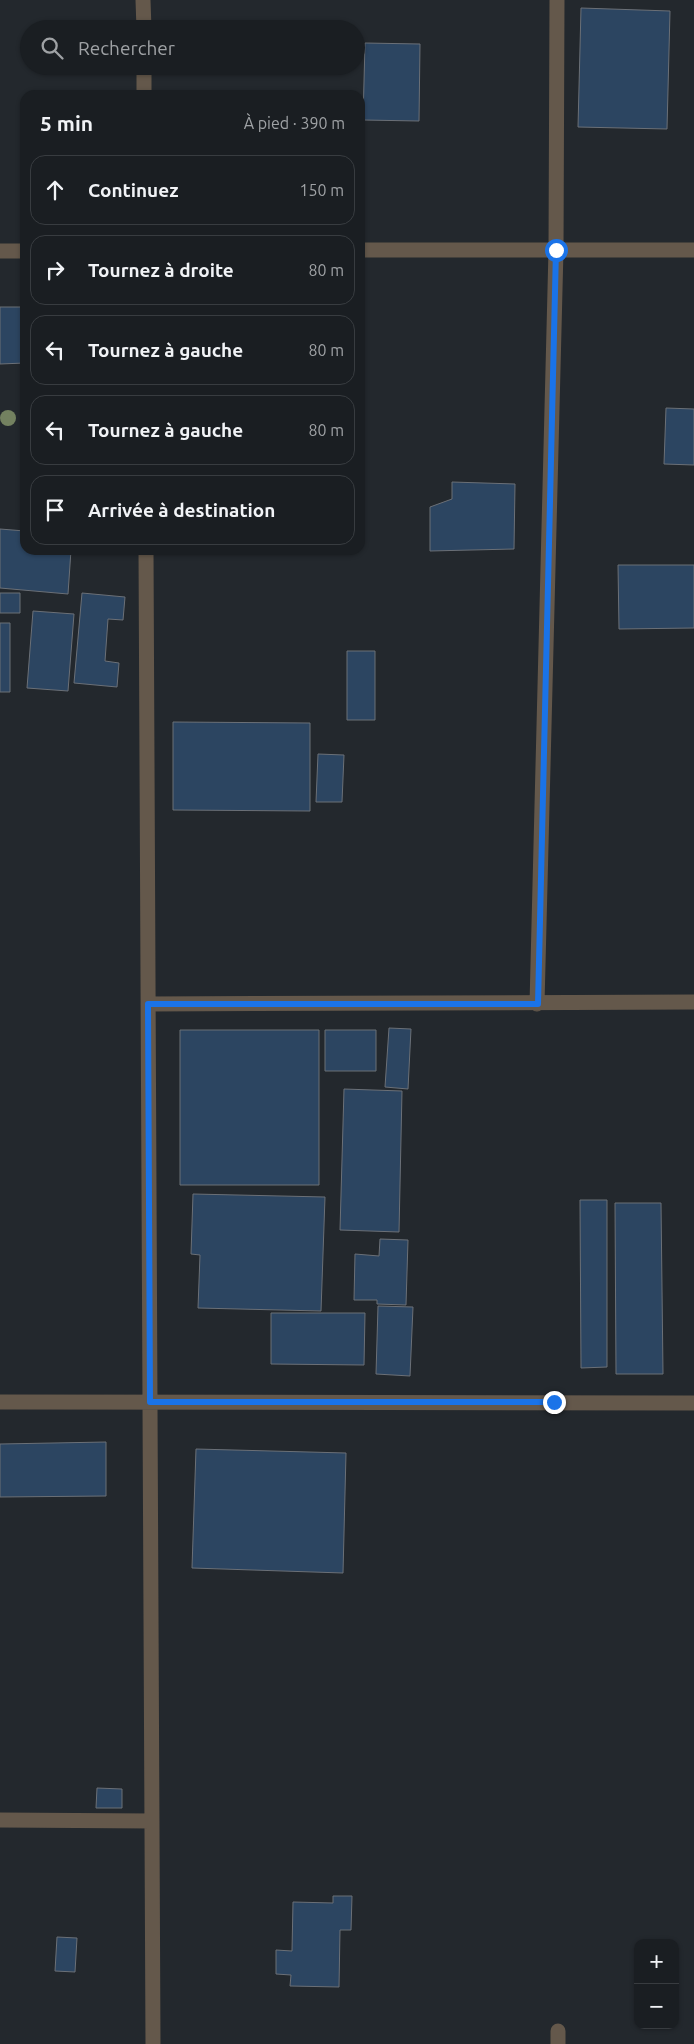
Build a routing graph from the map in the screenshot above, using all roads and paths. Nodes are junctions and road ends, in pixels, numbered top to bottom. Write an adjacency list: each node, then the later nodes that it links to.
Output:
1 (143, 0): 3 (street)
2 (557, 0): 7 (street)
3 (144, 20)
4 (144, 75): 5 (street)
5 (144, 90)
6 (365, 250): 7 (street)
7 (556, 250): 8 (street); 14 (street)
8 (694, 250)
9 (0, 251): 10 (street)
10 (20, 251)
11 (146, 555): 13 (street)
12 (694, 1002): 14 (street)
13 (148, 1004): 14 (street); 16 (street)
14 (538, 1004)
15 (0, 1402): 16 (street)
16 (150, 1402): 17 (street); 19 (street)
17 (694, 1402)
18 (0, 1820): 19 (street)
19 (152, 1821): 20 (street)
20 (153, 2044)

